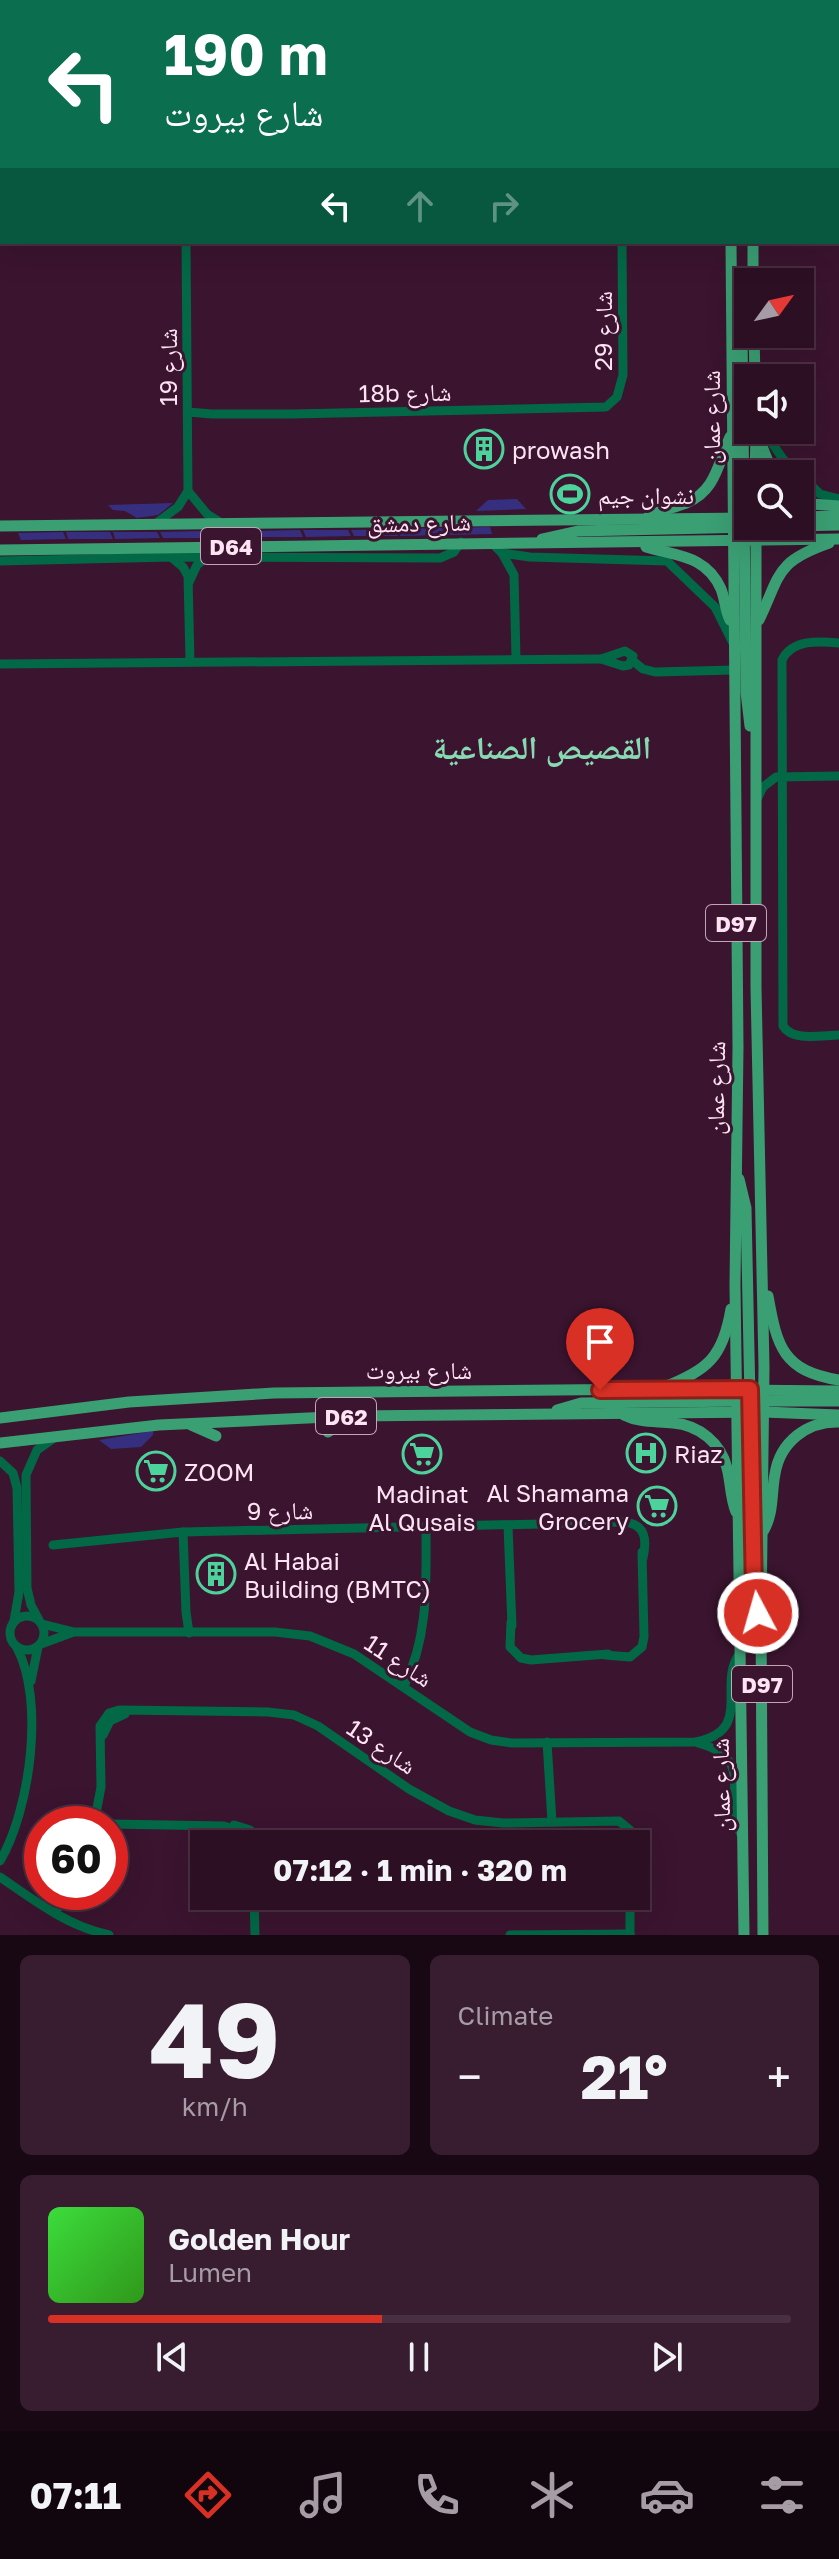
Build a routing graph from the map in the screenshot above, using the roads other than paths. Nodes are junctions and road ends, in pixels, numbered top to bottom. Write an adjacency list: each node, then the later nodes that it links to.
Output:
1 (186, 244): 8 (street, شارع 19)
2 (622, 244): 7 (street, شارع 29)
3 (731, 244): 6 (main road, شارع عمان / D97)
4 (753, 244): 5 (main road)
5 (753, 268)
6 (730, 305): 9 (main road, شارع عمان / D97); 12 (main road)
7 (600, 408): 8 (street, 18b شارع)
8 (188, 414): 15 (street, شارع 19)
9 (732, 433): 11 (main road, شارع عمان / D97); 21 (main road)
10 (770, 444): 13 (street)
11 (735, 460)
12 (743, 460)
13 (784, 460)
14 (814, 489): 16 (street)
15 (188, 491): 22 (street); 23 (street)
16 (839, 499)
17 (814, 504): 18 (main road)
18 (839, 506)
19 (839, 516): 20 (main road)
20 (814, 517)
21 (645, 519): 23 (main road, شارع دمشق / D64); 27 (main road, شارع دمشق / D64)
22 (155, 524): 23 (main road, شارع دمشق / D64); 25 (main road, شارع دمشق / D64)
23 (224, 524)
24 (839, 525): 26 (main road)
25 (0, 526)
26 (814, 526)
27 (734, 528)
28 (734, 529): 36 (main road)
29 (734, 530): 38 (main road, شارع دمشق / D64)
30 (814, 537): 34 (main road, شارع دمشق / D64)
31 (743, 540): 48 (main road, شارع عمان / D97)
32 (744, 540): 55 (main road)
33 (746, 540): 47 (main road, شارع عمان / D97)
34 (838, 540): 47 (main road)
35 (461, 542): 37 (main road, شارع دمشق / D64); 39 (main road, شارع دمشق / D64); 42 (street)
36 (534, 542): 37 (main road, شارع دمشق / D64); 38 (main road, شارع دمشق / D64)
37 (492, 543): 40 (street)
38 (638, 544): 48 (main road)
39 (0, 550)
40 (502, 553): 43 (street); 45 (street)
41 (171, 557): 42 (street); 44 (street); 46 (street)
42 (207, 557): 46 (street)
43 (530, 557): 45 (street); 49 (street)
44 (0, 561)
45 (514, 575): 51 (street)
46 (189, 582): 52 (street)
47 (757, 624): 55 (main road, شارع عمان / D97)
48 (733, 625): 49 (main road, شارع عمان / D97)
49 (733, 643): 54 (main road, شارع عمان / D97)
50 (839, 643): 56 (street)
51 (516, 659): 52 (street); 54 (street)
52 (190, 661): 53 (street)
53 (0, 664)
54 (734, 670): 60 (main road, شارع عمان / D97)
55 (755, 742): 58 (main road, شارع عمان / D97)
56 (782, 776): 57 (street); 58 (street); 59 (street)
57 (839, 776)
58 (755, 804): 61 (main road, شارع عمان / D97)
59 (839, 1035)
60 (736, 1170): 62 (main road, شارع عمان / D97); 66 (main road)
61 (762, 1277): 63 (main road); 67 (main road, شارع عمان / D97)
62 (735, 1285): 64 (main road); 66 (main road, شارع عمان / D97)
63 (839, 1380)
64 (657, 1389): 66 (main road, شارع بيروت / D62); 73 (main road, شارع بيروت / D62)
65 (839, 1391): 67 (main road)
66 (744, 1401): 67 (main road); 69 (main road, شارع بيروت / D62); 70 (main road); 81 (main road, شارع عمان / D97); 87 (main road)
67 (764, 1401): 68 (main road); 71 (main road); 85 (main road, شارع عمان / D97)
68 (839, 1401)
69 (620, 1412): 70 (main road, شارع بيروت / D62); 81 (main road)
70 (550, 1413): 72 (main road, شارع بيروت / D62)
71 (839, 1415)
72 (351, 1416): 75 (main road, شارع بيروت / D62); 76 (main road)
73 (0, 1418)
74 (839, 1422): 85 (main road)
75 (187, 1423): 77 (main road, شارع بيروت / D62); 78 (main road)
76 (328, 1432)
77 (58, 1435): 79 (main road, شارع بيروت / D62); 89 (street)
78 (216, 1436)
79 (0, 1443)
80 (0, 1461): 88 (street)
81 (740, 1519): 94 (main road, شارع عمان / D97)
82 (508, 1526): 82 (street, شارع 9); 83 (street, شارع 9)
83 (426, 1527): 84 (street, شارع 9); 96 (street)
84 (183, 1532): 86 (street, شارع 9); 91 (street)
85 (762, 1534): 87 (main road, شارع عمان / D97)
86 (53, 1545)
87 (761, 1620): 117 (main road, شارع عمان / D97)
88 (14, 1621): 89 (street); 93 (street)
89 (40, 1622): 90 (street, شارع 11); 92 (street)
90 (74, 1632): 91 (street, شارع 11); 92 (street, شارع 11)
91 (186, 1633): 96 (street, شارع 11)
92 (40, 1645): 93 (street); 95 (street)
93 (17, 1648): 95 (street)
94 (740, 1653): 98 (street); 104 (main road, شارع عمان / D97)
95 (30, 1684): 105 (street)
96 (401, 1684): 97 (street, شارع 11)
97 (550, 1742): 98 (street, شارع 11); 100 (street)
98 (695, 1742): 104 (street)
99 (98, 1806): 100 (street, شارع 13)
100 (552, 1822): 103 (street, شارع 13)
101 (128, 1824): 102 (street)
102 (249, 1830)
103 (620, 1830)
104 (742, 1836): 116 (main road, شارع عمان / D97)
105 (0, 1861)
106 (0, 1877): 107 (street)
107 (5, 1886): 111 (street)
108 (57, 1910): 111 (street)
109 (254, 1910): 114 (street)
110 (630, 1910): 112 (street)
111 (55, 1913): 113 (street)
112 (630, 1934): 115 (street)
113 (109, 1935)
114 (255, 1935)
115 (510, 1935)
116 (744, 1935)
117 (763, 1935)

